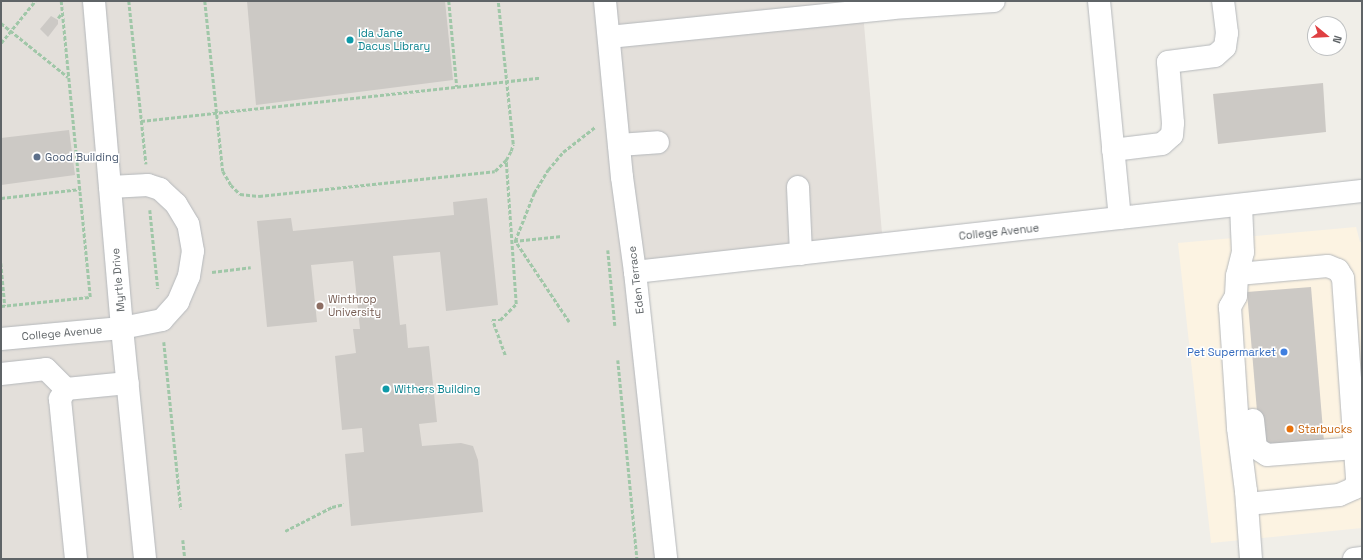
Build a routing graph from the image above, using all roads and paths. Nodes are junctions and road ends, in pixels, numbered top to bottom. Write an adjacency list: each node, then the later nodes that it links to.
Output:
1 (35, 1): 15 (path)
2 (61, 1): 12 (path)
3 (94, 1): 31 (street, Myrtle Drive)
4 (129, 1): 23 (path)
5 (205, 1): 22 (path)
6 (449, 1): 21 (path)
7 (498, 1): 20 (path)
8 (605, 1): 16 (street, Eden Terrace)
9 (994, 1): 16 (street)
10 (1099, 1): 27 (street)
11 (1223, 1): 27 (street)
12 (62, 13): 13 (path); 18 (path)
13 (58, 18)
14 (1, 24): 15 (path)
15 (11, 31): 17 (path); 18 (path)
16 (609, 37): 26 (street, Eden Terrace)
17 (1, 43)
18 (68, 78): 32 (path)
19 (540, 78): 20 (path)
20 (507, 82): 21 (path); 28 (path)
21 (457, 87): 22 (path)
22 (216, 113): 23 (path); 28 (path)
23 (141, 121): 29 (path)
24 (595, 126): 38 (path)
25 (658, 142): 26 (street)
26 (619, 145): 44 (street, Eden Terrace)
27 (1113, 150): 36 (street)
28 (506, 160): 38 (path)
29 (148, 185): 31 (street); 51 (path); 51 (street)
30 (798, 186): 40 (street)
31 (110, 187): 54 (street, Myrtle Drive)
32 (80, 190): 34 (path); 46 (path)
33 (1362, 191): 35 (street, College Avenue)
34 (1, 198)
35 (1241, 205): 36 (street, College Avenue); 45 (street)
36 (1120, 218): 40 (street, College Avenue)
37 (562, 236): 38 (path)
38 (513, 241): 52 (path); 56 (path)
39 (607, 243): 53 (path)
40 (801, 254): 44 (street, College Avenue)
41 (1, 263): 50 (path)
42 (251, 267): 43 (path)
43 (210, 272)
44 (635, 272): 72 (street, Eden Terrace)
45 (1238, 274): 48 (street); 61 (street)
46 (90, 295): 47 (path); 50 (path)
47 (95, 295)
48 (1236, 296): 61 (street); 62 (street)
49 (1, 306): 50 (path)
50 (5, 306)
51 (162, 320): 54 (street, College Avenue); 64 (path)
52 (569, 322)
53 (615, 326)
54 (122, 328): 55 (street, College Avenue); 59 (street, Myrtle Drive)
55 (1, 339)
56 (505, 355)
57 (618, 360): 71 (path)
58 (1, 374): 60 (street)
59 (128, 383): 60 (street); 69 (street, Myrtle Drive)
60 (66, 389): 68 (street)
61 (1355, 448): 62 (street)
62 (1247, 498): 73 (street)
63 (344, 504): 65 (path)
64 (181, 509)
65 (285, 531)
66 (183, 540): 70 (path)
67 (1362, 558): 74 (street)
68 (76, 559)
69 (145, 559)
70 (186, 559)
71 (637, 559)
72 (666, 559)
73 (1250, 559)
74 (1354, 559)

